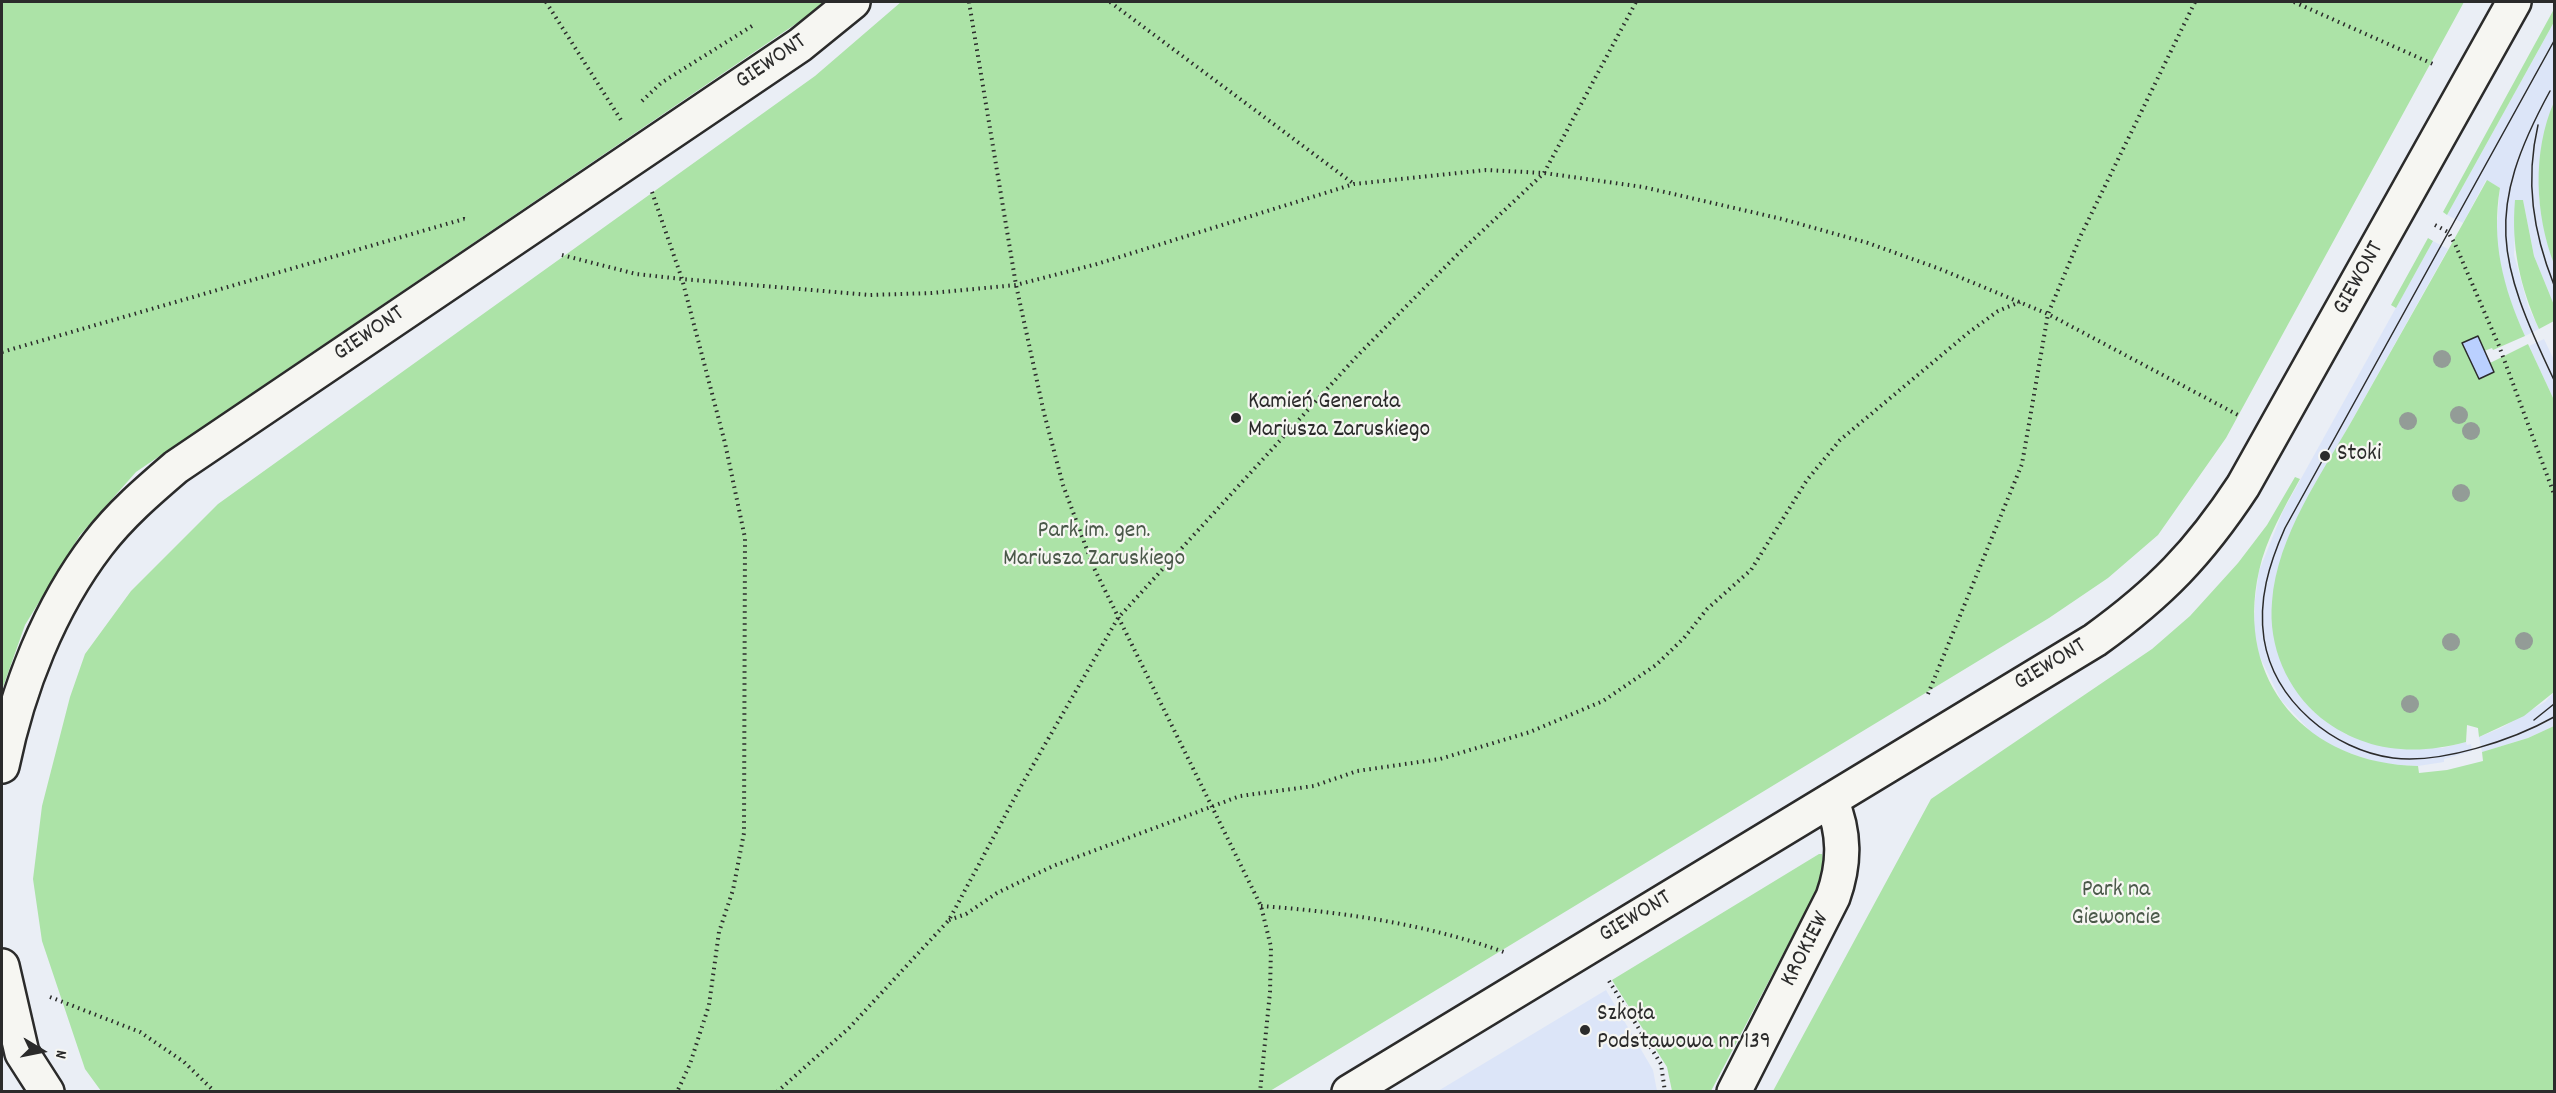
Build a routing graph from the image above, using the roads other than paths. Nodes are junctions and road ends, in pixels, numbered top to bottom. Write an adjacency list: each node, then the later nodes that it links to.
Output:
1 (853, 2): 3 (street, GIEWONT)
2 (2514, 2): 4 (street, GIEWONT)
3 (2, 766)
4 (1831, 800): 7 (street, GIEWONT); 8 (street, KROKIEW)
5 (3, 973): 6 (street)
6 (47, 1092)
7 (1349, 1092)
8 (1734, 1092)

